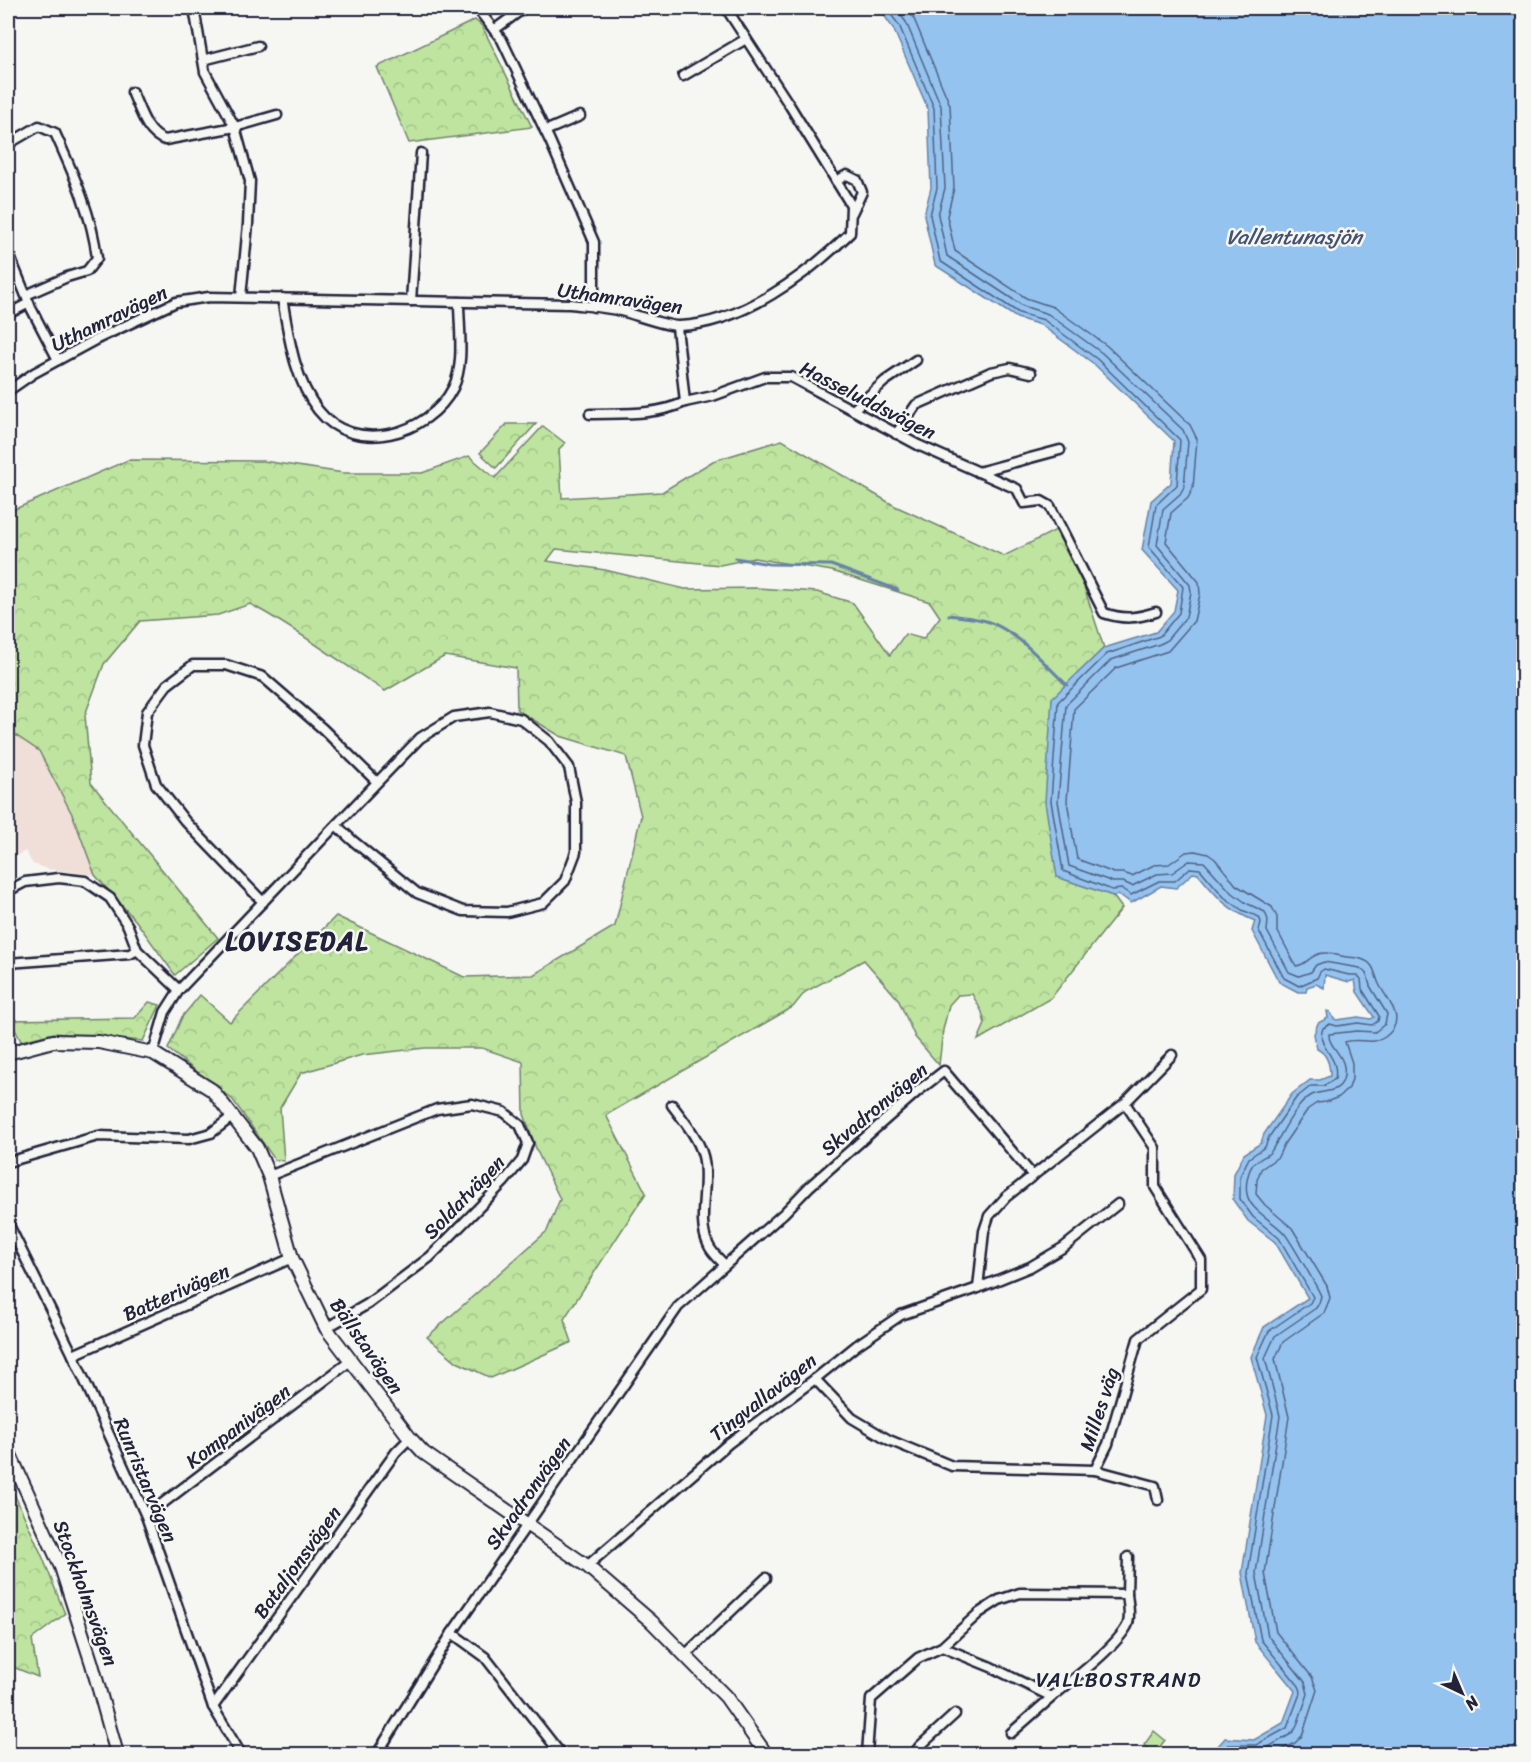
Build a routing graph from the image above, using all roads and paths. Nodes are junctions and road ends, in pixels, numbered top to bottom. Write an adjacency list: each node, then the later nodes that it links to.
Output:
1 (194, 8): 8 (street)
2 (477, 8): 5 (street)
3 (524, 8): 5 (street)
4 (726, 8): 6 (street)
5 (494, 30): 14 (street)
6 (746, 39): 9 (street); 17 (street)
7 (258, 46): 8 (street)
8 (203, 60): 13 (street)
9 (683, 76)
10 (132, 92): 13 (street)
11 (277, 115): 13 (street)
12 (580, 116): 14 (street)
13 (235, 127): 20 (street)
14 (545, 131): 25 (street)
15 (8, 144): 22 (street)
16 (421, 153): 23 (street)
17 (836, 181): 18 (street); 18 (street, Uthamravägen)
18 (850, 215): 27 (street, Uthamravägen)
19 (8, 252): 22 (street)
20 (241, 297): 21 (street, Uthamravägen); 28 (street, Uthamravägen)
21 (282, 298): 23 (street, Uthamravägen); 24 (street)
22 (27, 299): 26 (street); 28 (street)
23 (411, 301): 24 (street, Uthamravägen)
24 (459, 302): 25 (street, Uthamravägen)
25 (594, 307): 27 (street, Uthamravägen)
26 (8, 314)
27 (677, 327): 32 (street)
28 (58, 360): 31 (street, Uthamravägen)
29 (916, 360): 33 (street)
30 (1031, 373): 35 (street)
31 (8, 391)
32 (685, 402): 33 (street, Hasseluddsvägen); 34 (street, Hasseluddsvägen)
33 (853, 410): 35 (street, Hasseluddsvägen)
34 (590, 414)
35 (896, 434): 37 (street, Hasseluddsvägen)
36 (1060, 450): 37 (street)
37 (978, 472): 38 (street, Hasseluddsvägen)
38 (1156, 612)
39 (378, 782): 40 (street); 40 (street); 42 (street)
40 (336, 825): 42 (street)
41 (8, 891): 43 (street)
42 (263, 902): 45 (street)
43 (137, 950): 44 (street); 45 (street)
44 (8, 963)
45 (179, 990): 47 (street)
46 (8, 1053): 47 (street, Bällstavägen)
47 (153, 1053): 51 (street, Bällstavägen)
48 (1172, 1055): 49 (street)
49 (1125, 1103): 54 (street); 66 (street, Milles väg)
50 (672, 1105): 58 (street)
51 (233, 1116): 52 (street); 53 (street, Bällstavägen)
52 (8, 1162)
53 (269, 1176): 57 (street, Bällstavägen); 60 (street, Soldatvägen)
54 (1033, 1176): 58 (street, Skvadronvägen); 59 (street)
55 (1118, 1204): 59 (street, Tingvallavägen)
56 (8, 1223): 61 (street, Runristarvägen)
57 (292, 1258): 60 (street, Bällstavägen); 61 (street, Batterivägen)
58 (725, 1265): 69 (street, Skvadronvägen)
59 (978, 1288): 63 (street, Tingvallavägen)
60 (326, 1328): 62 (street, Bällstavägen)
61 (73, 1355): 68 (street, Runristarvägen)
62 (349, 1362): 64 (street, Bällstavägen); 68 (street, Kompanivägen)
63 (814, 1379): 66 (street, Milles väg); 71 (street, Tingvallavägen)
64 (410, 1438): 69 (street, Bällstavägen); 78 (street, Bataljonsvägen)
65 (8, 1449): 82 (street, Stockholmsvägen)
66 (1095, 1470): 67 (street)
67 (1158, 1500)
68 (146, 1516): 78 (street, Runristarvägen)
69 (526, 1524): 71 (street, Bällstavägen); 74 (street, Skvadronvägen)
70 (1128, 1557): 73 (street)
71 (588, 1566): 76 (street, Bällstavägen)
72 (766, 1578): 76 (street)
73 (1126, 1594): 75 (street); 77 (street)
74 (452, 1633): 81 (street, Skvadronvägen); 86 (street)
75 (942, 1647): 77 (street); 88 (street)
76 (685, 1655): 87 (street, Bällstavägen)
77 (1052, 1697): 80 (street)
78 (213, 1707): 83 (street, Runristarvägen)
79 (955, 1714): 89 (street)
80 (1011, 1733)
81 (382, 1746): 84 (street, Skvadronvägen); 85 (street)
82 (117, 1755)
83 (241, 1755)
84 (377, 1755)
85 (390, 1755)
86 (561, 1755)
87 (766, 1755)
88 (867, 1755)
89 (914, 1755)

